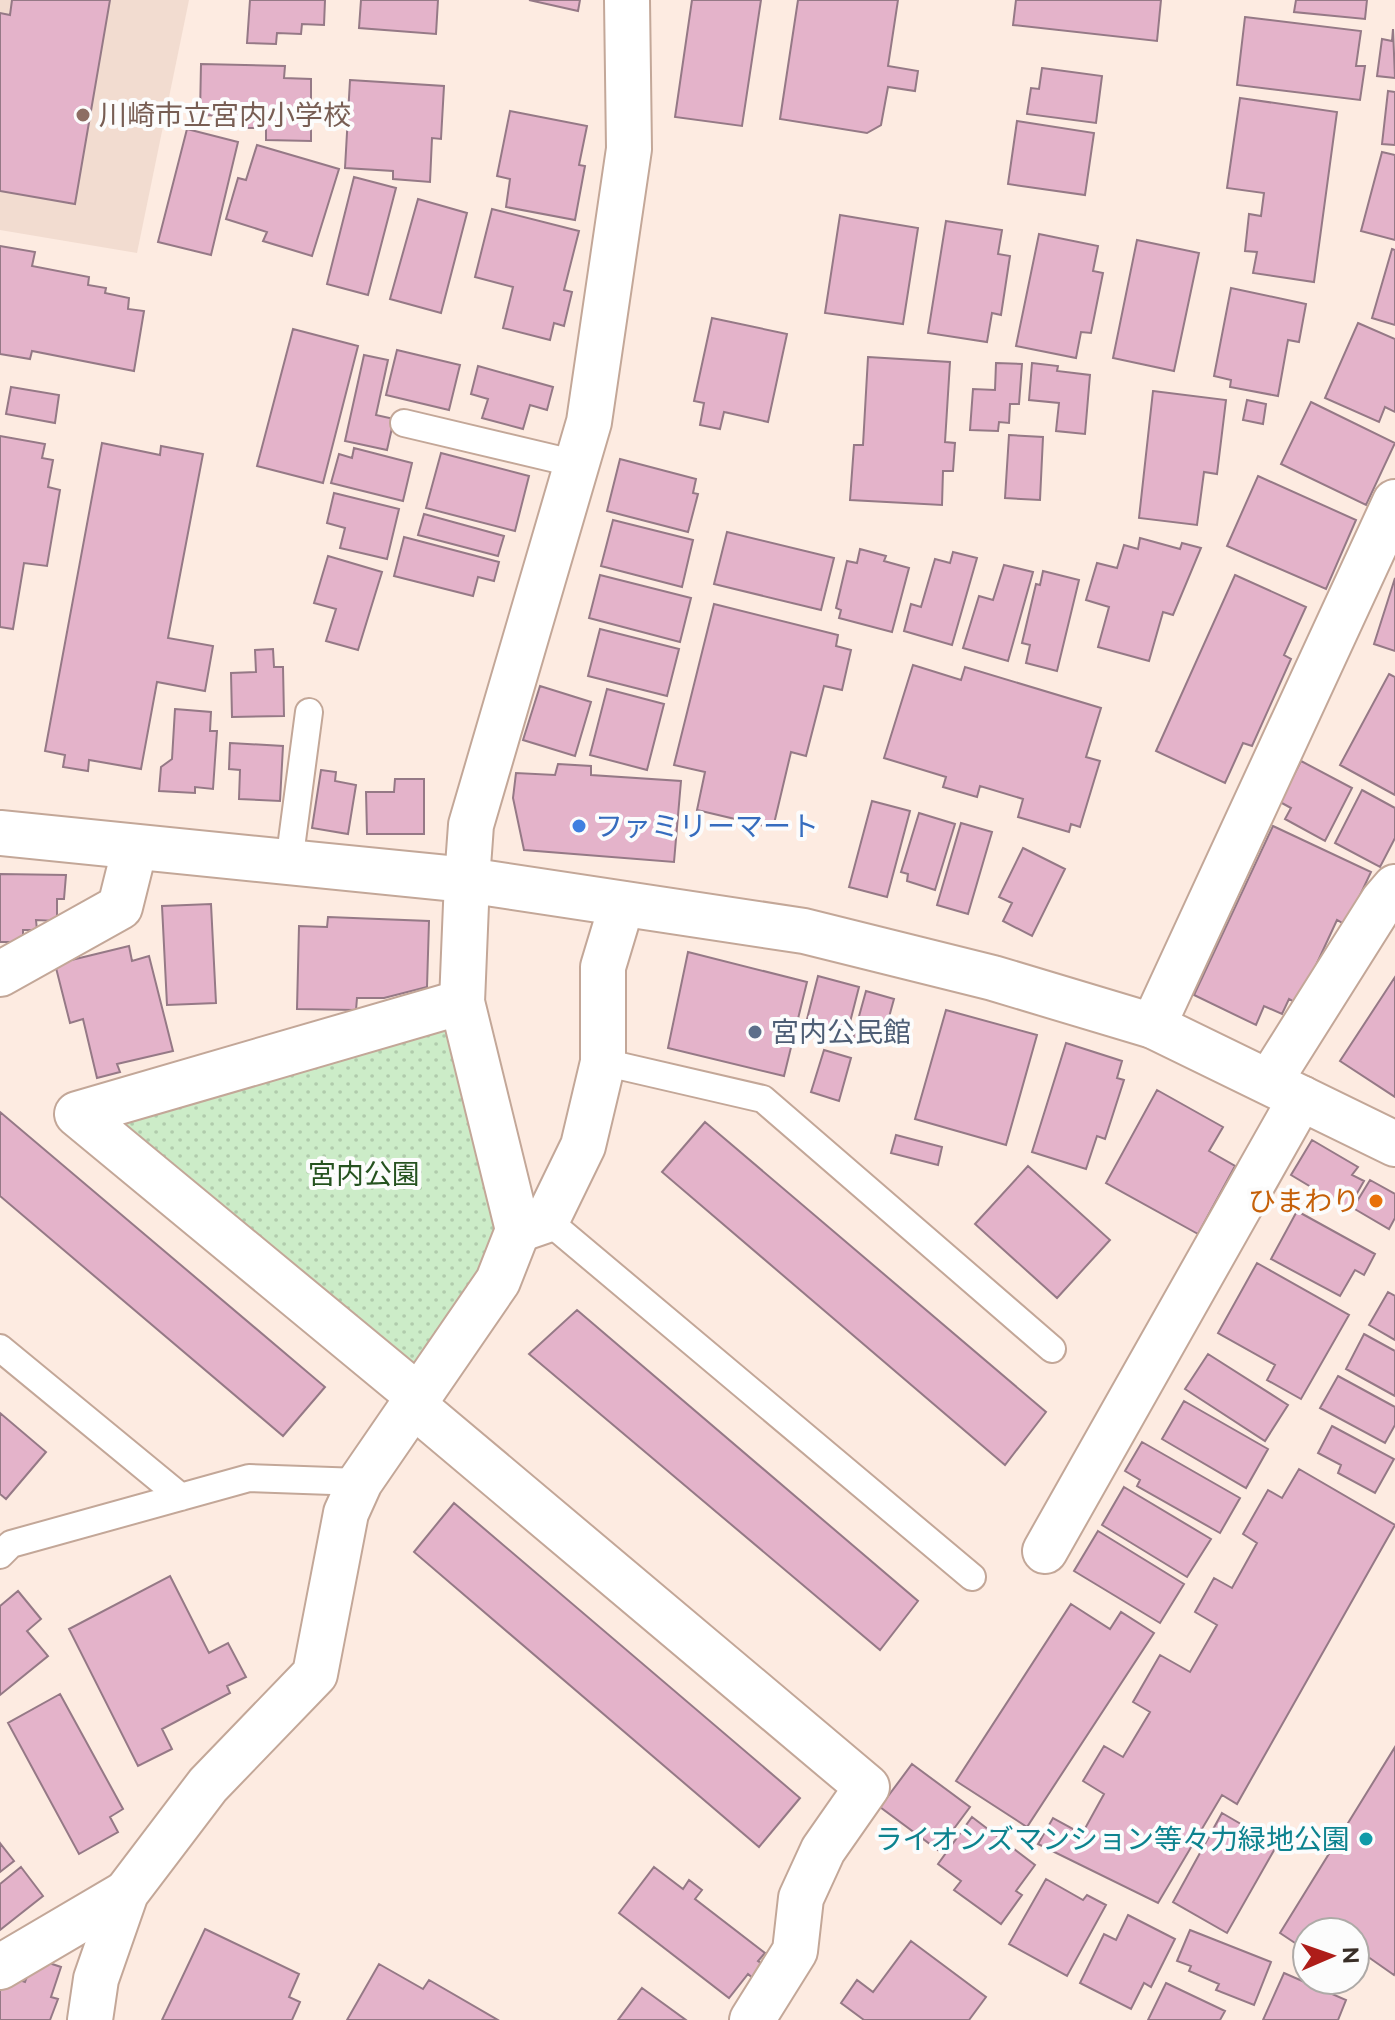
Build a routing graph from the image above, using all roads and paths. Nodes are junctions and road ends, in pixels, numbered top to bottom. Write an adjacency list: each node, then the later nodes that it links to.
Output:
1 (627, 0): 3 (street)
2 (404, 423): 3 (lane)
3 (577, 464): 9 (street)
4 (1395, 502): 14 (street)
5 (309, 712): 8 (lane)
6 (0, 833): 7 (street)
7 (135, 847): 8 (street); 12 (street)
8 (289, 863): 9 (street)
9 (467, 880): 11 (street); 13 (street)
10 (1395, 887): 16 (street)
11 (622, 904): 14 (street); 15 (street)
12 (0, 974)
13 (462, 1002): 18 (street); 21 (street)
14 (1153, 1026): 16 (street)
15 (603, 1062): 18 (street); 20 (lane)
16 (1285, 1090): 17 (street); 24 (street)
17 (1395, 1144)
18 (532, 1225): 21 (street); 26 (lane)
19 (0, 1348): 23 (lane)
20 (1052, 1349)
21 (415, 1400): 22 (street); 30 (street)
22 (360, 1482): 23 (lane); 27 (street)
23 (181, 1497): 25 (lane)
24 (1045, 1551)
25 (0, 1555)
26 (972, 1577)
27 (126, 1893): 28 (street); 29 (street)
28 (0, 1967)
29 (90, 2020)
30 (752, 2020)

